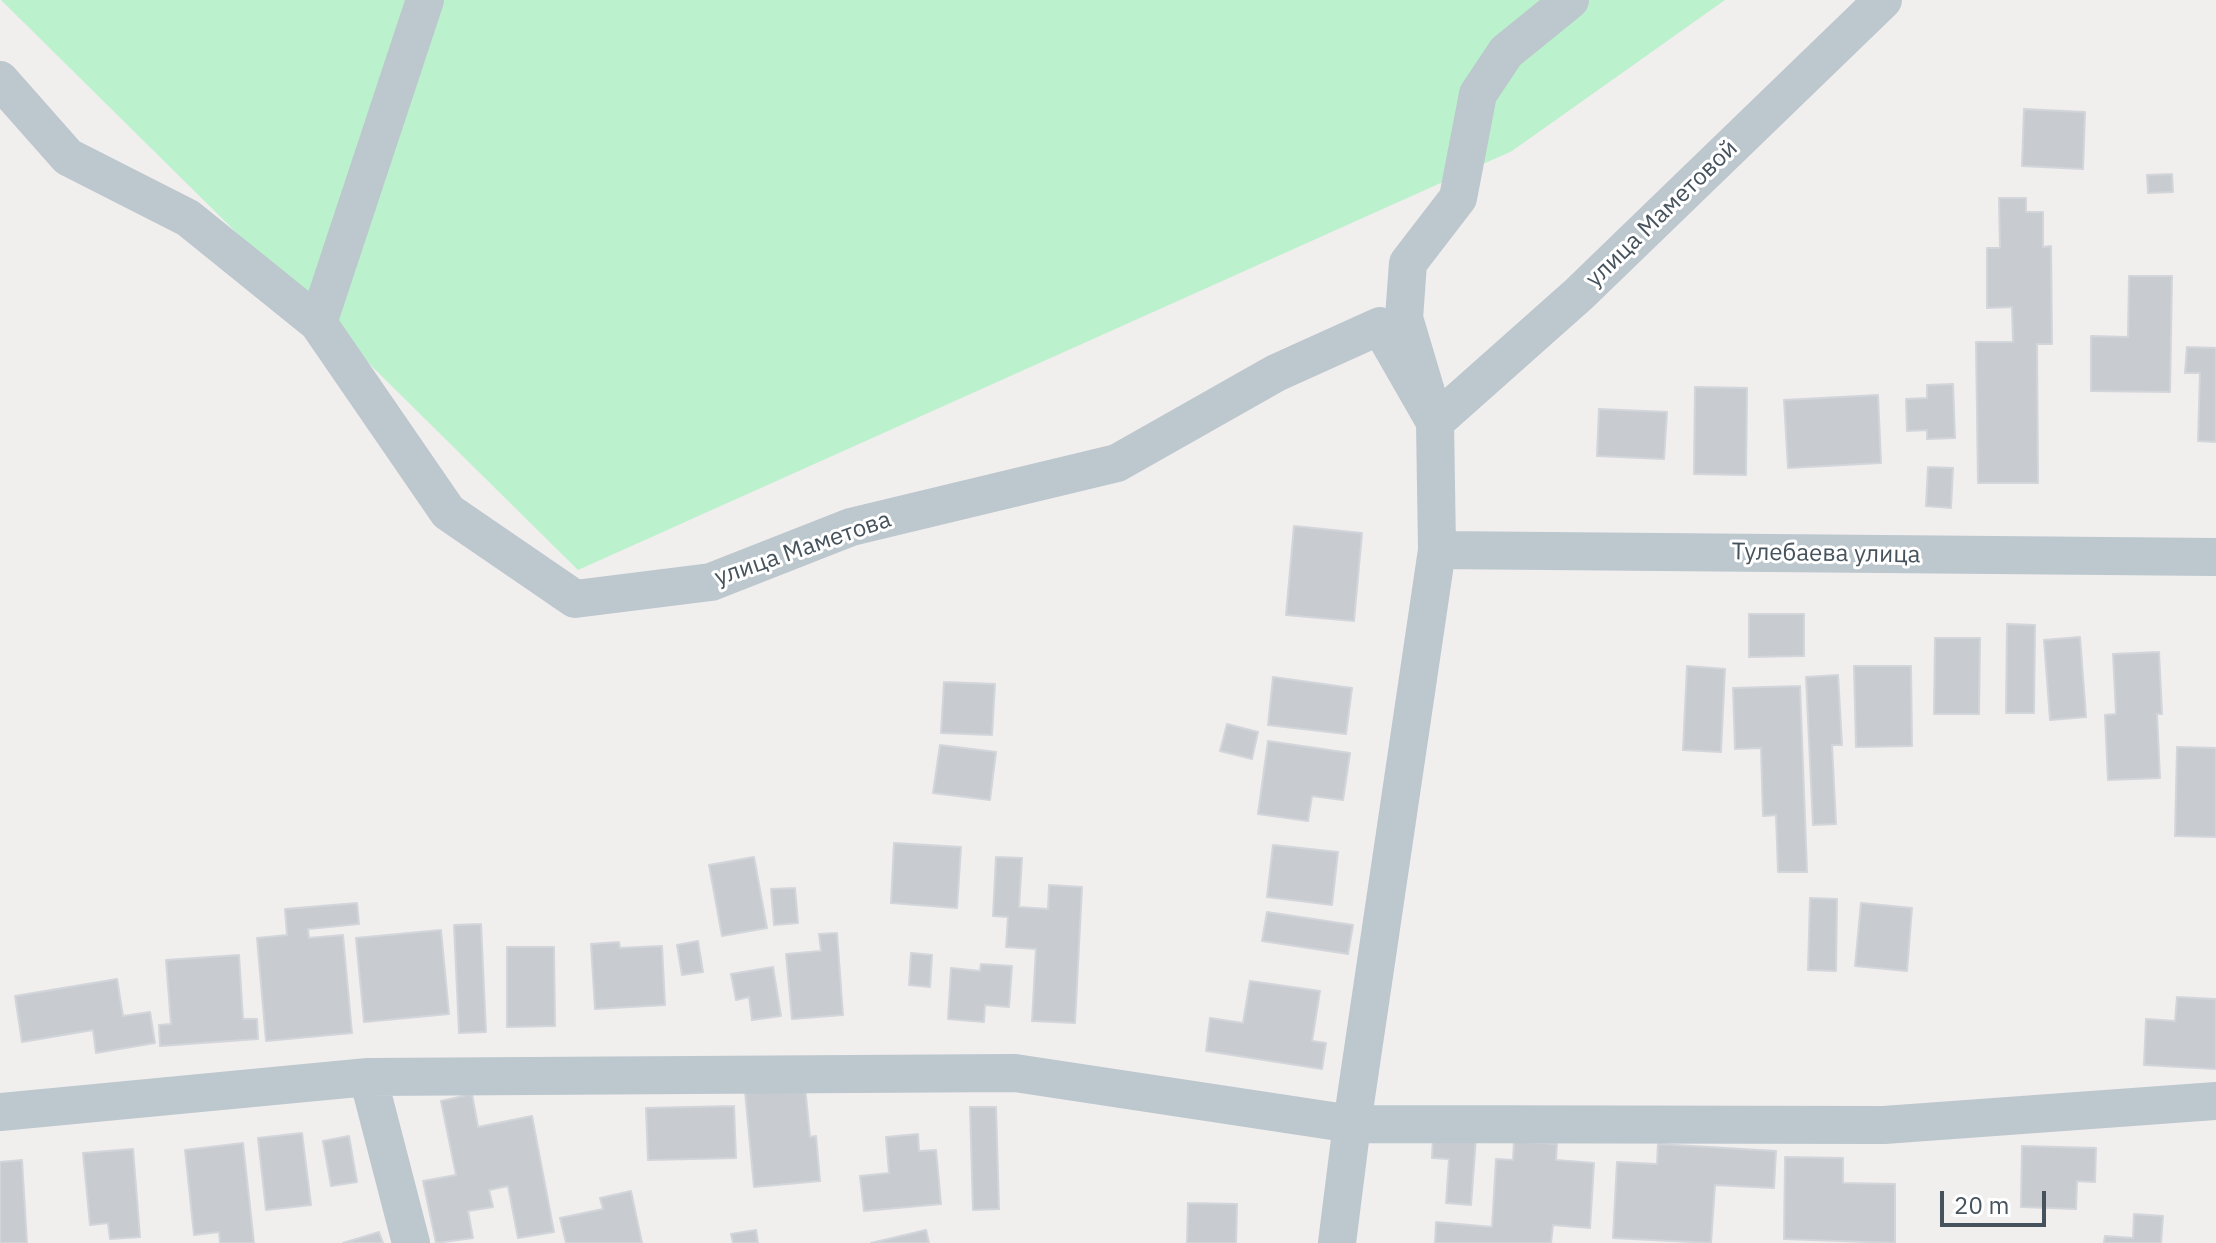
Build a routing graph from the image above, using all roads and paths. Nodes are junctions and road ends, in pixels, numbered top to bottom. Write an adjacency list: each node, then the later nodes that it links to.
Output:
1 (425, 0): 5 (street)
2 (1570, 0): 6 (street)
3 (1883, 0): 6 (street, улица Маметовой)
4 (0, 80): 5 (street, улица Маметова)
5 (318, 323): 6 (street, улица Маметова)
6 (1435, 422): 7 (street)
7 (1437, 550): 8 (street, Тулебаева улица); 12 (street)
8 (2216, 557)
9 (368, 1077): 11 (street); 12 (street); 13 (street)
10 (2216, 1101): 12 (street)
11 (0, 1112)
12 (1352, 1124): 14 (street)
13 (411, 1243)
14 (1337, 1243)

